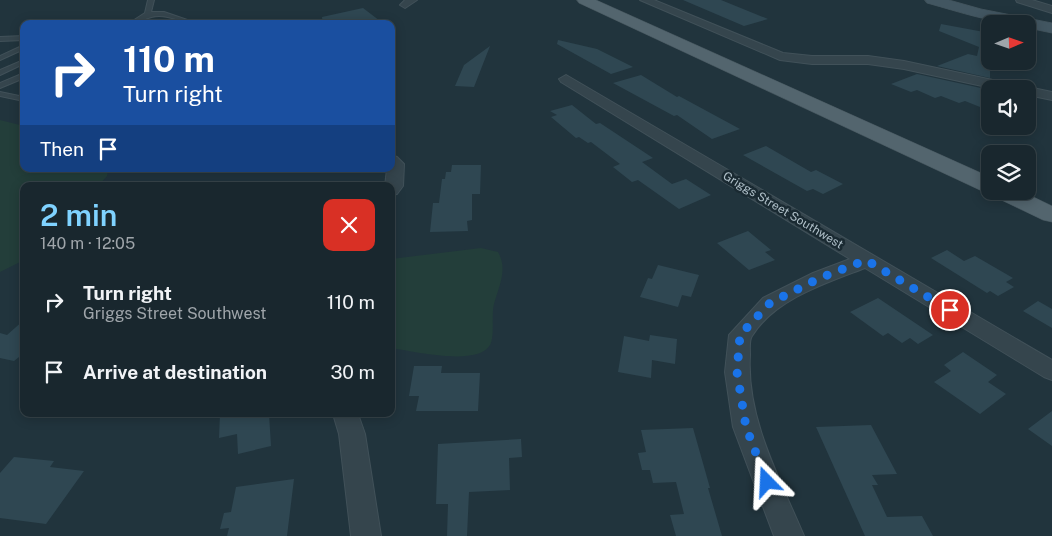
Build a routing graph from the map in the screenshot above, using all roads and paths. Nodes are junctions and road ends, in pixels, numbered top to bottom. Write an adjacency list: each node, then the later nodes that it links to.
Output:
1 (151, 0): 7 (lane)
2 (584, 0): 27 (main road)
3 (645, 0): 19 (street)
4 (932, 0): 10 (street)
5 (1021, 0): 6 (street)
6 (1052, 10)
7 (148, 14): 8 (lane); 9 (lane)
8 (138, 20)
9 (183, 20)
10 (1052, 28)
11 (20, 38): 12 (lane)
12 (0, 39)
13 (20, 49): 14 (lane)
14 (0, 58)
15 (20, 65): 16 (lane)
16 (0, 73)
17 (20, 77): 20 (lane)
18 (566, 79): 30 (street, Griggs Street Southwest)
19 (981, 82)
20 (0, 86)
21 (1036, 93): 23 (street)
22 (0, 94): 24 (lane)
23 (1052, 96)
24 (20, 98)
25 (395, 163): 26 (street)
26 (394, 182)
27 (981, 182)
28 (1020, 200): 29 (main road)
29 (1052, 215)
30 (866, 260): 31 (street, Griggs Street Southwest); 34 (street)
31 (1052, 371)
32 (346, 417): 33 (street)
33 (366, 536)
34 (789, 536)

